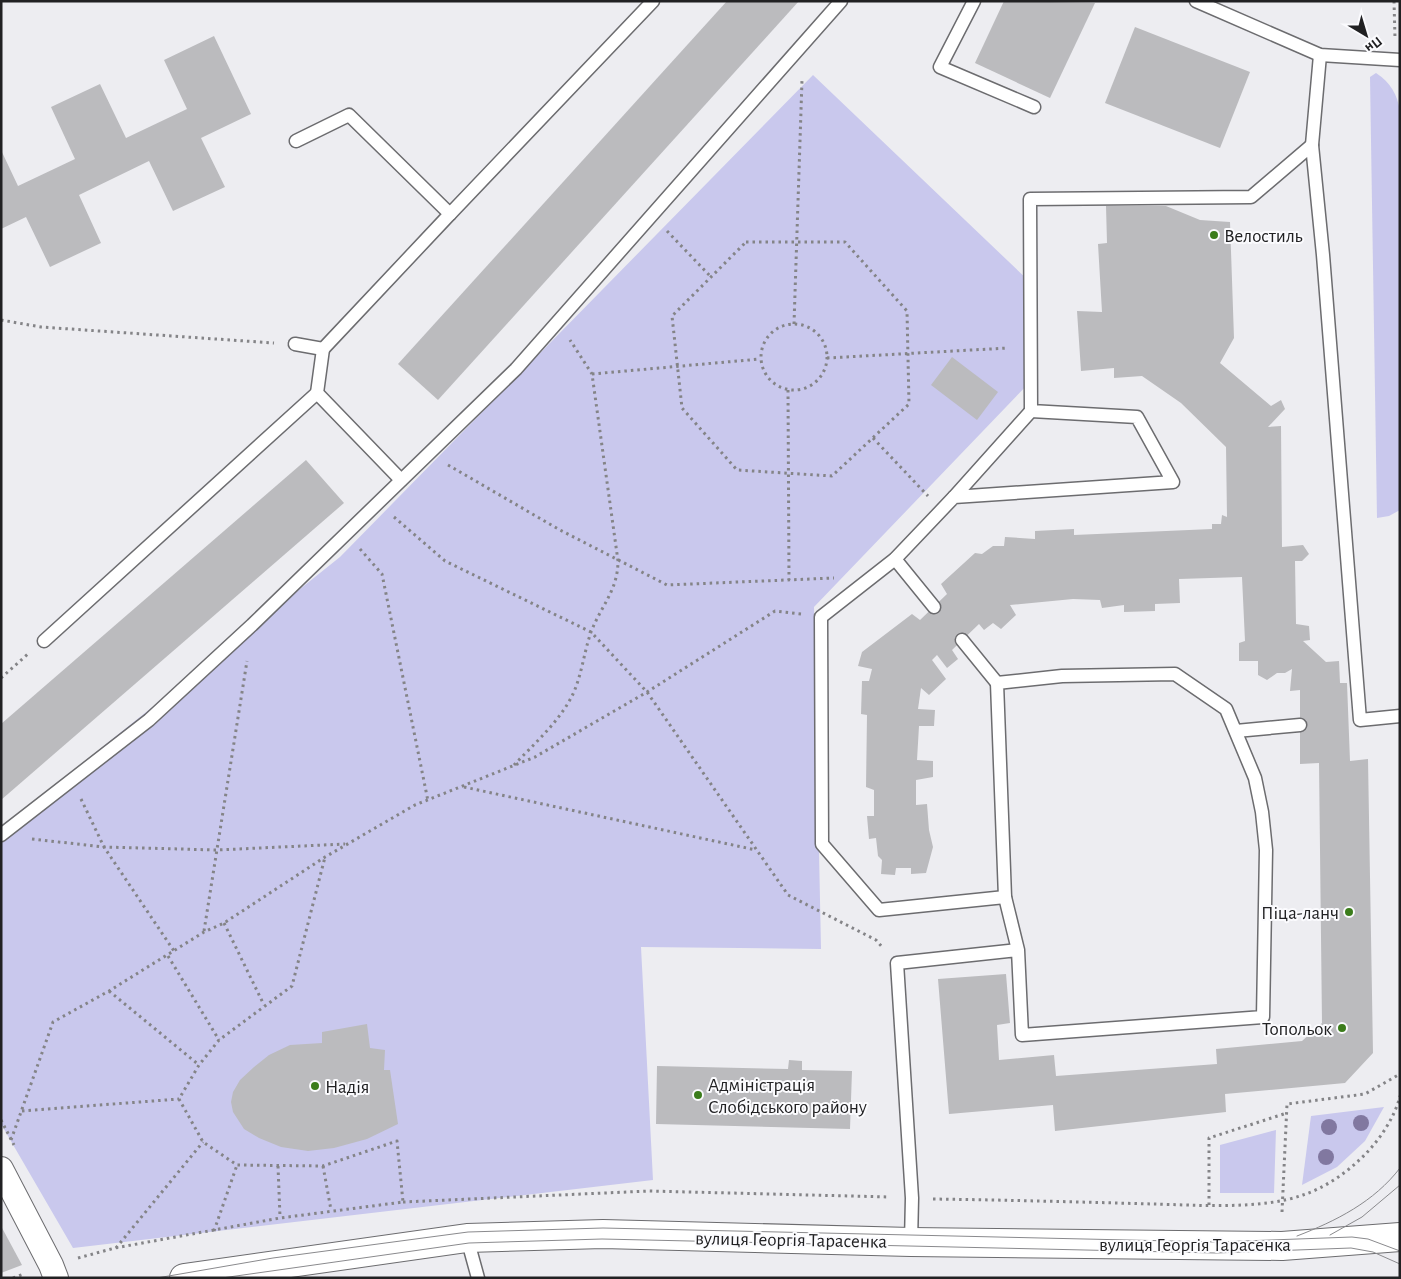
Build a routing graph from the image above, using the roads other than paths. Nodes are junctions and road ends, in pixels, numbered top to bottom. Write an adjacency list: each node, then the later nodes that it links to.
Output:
1 (653, 1): 10 (lane)
2 (841, 1): 15 (lane)
3 (974, 1): 7 (lane)
4 (1196, 1): 5 (lane)
5 (1320, 55): 6 (lane); 9 (lane)
6 (1400, 60)
7 (1034, 107)
8 (296, 141): 10 (lane)
9 (1312, 145): 14 (lane); 22 (lane)
10 (450, 214): 12 (lane)
11 (295, 344): 12 (lane)
12 (323, 349): 13 (lane)
13 (317, 393): 15 (lane); 20 (lane)
14 (1031, 411): 16 (lane); 16 (lane)
15 (401, 480): 25 (lane)
16 (954, 497): 17 (lane)
17 (895, 559): 18 (lane); 26 (lane)
18 (934, 607)
19 (962, 640): 21 (lane)
20 (44, 641)
21 (997, 683): 24 (lane); 26 (lane)
22 (1400, 716)
23 (1300, 725): 24 (lane)
24 (1236, 731): 27 (lane)
25 (1, 835)
26 (1005, 897): 27 (lane)
27 (1018, 950): 31 (lane)
28 (4, 1173): 32 (street)
29 (1400, 1237): 31 (main road, вулиця Георгія Тарасенка)
30 (467, 1238): 31 (main road, вулиця Георгія Тарасенка); 33 (main road, вулиця Георгія Тарасенка); 34 (lane)
31 (912, 1242)
32 (63, 1269)
33 (184, 1278)
34 (478, 1278)

